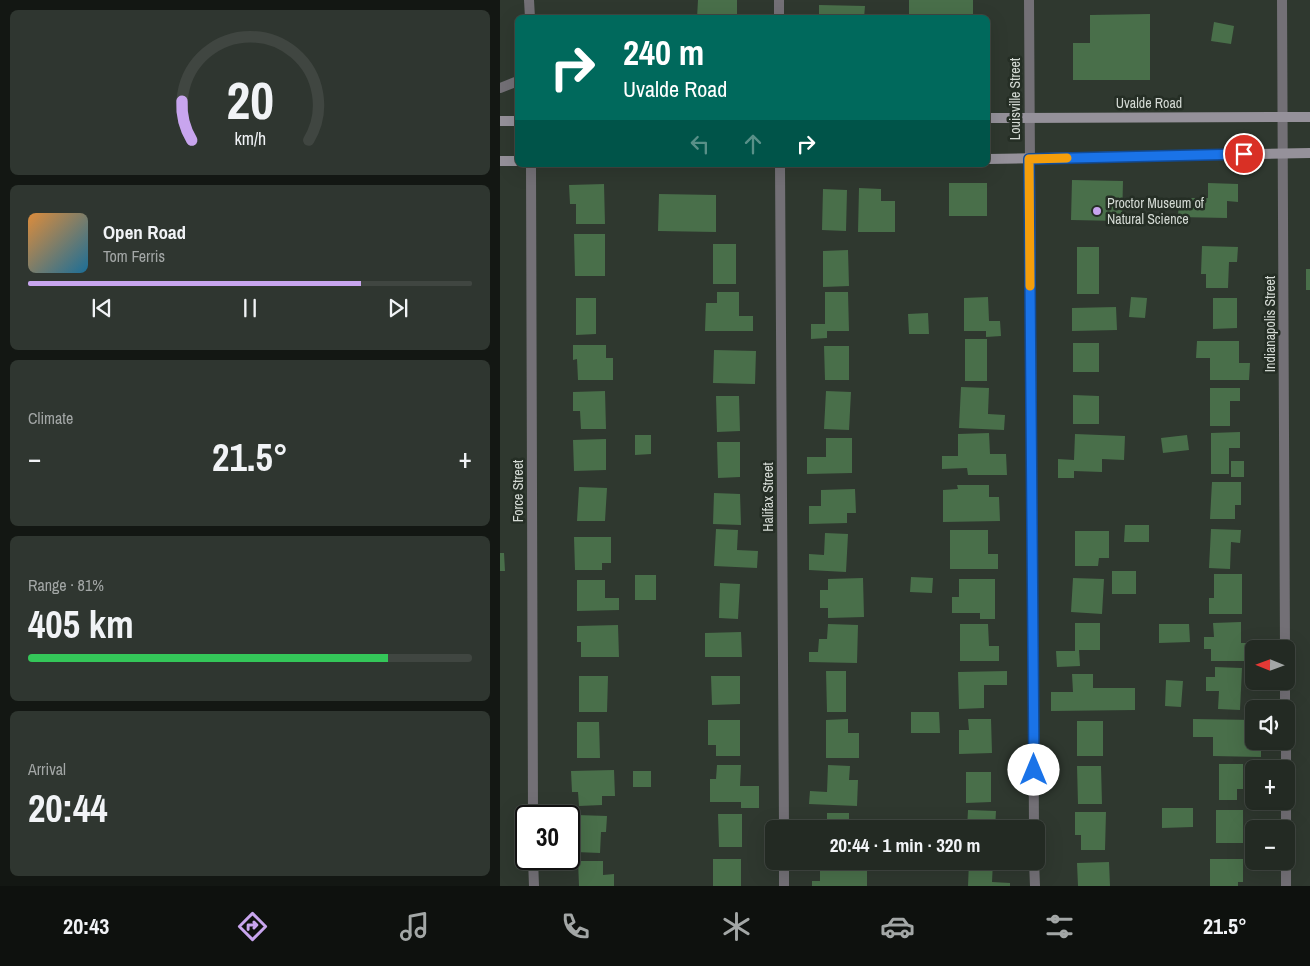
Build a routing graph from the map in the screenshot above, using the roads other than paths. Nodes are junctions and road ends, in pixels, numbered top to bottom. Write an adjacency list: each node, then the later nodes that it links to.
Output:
1 (529, 0): 5 (street)
2 (780, 0): 6 (street)
3 (1029, 0): 10 (street, Louisville Street)
4 (1282, 0): 11 (street, Indianapolis Street)
5 (530, 15)
6 (780, 15)
7 (515, 83): 8 (street)
8 (500, 88)
9 (1310, 116): 11 (main road, Uvalde Road)
10 (1028, 117): 11 (main road, Uvalde Road); 12 (main road, Uvalde Road); 18 (street, Louisville Street)
11 (1283, 117): 15 (street, Indianapolis Street)
12 (990, 118)
13 (500, 121): 14 (main road)
14 (515, 121)
15 (1283, 153): 16 (main road); 18 (main road); 23 (street, Indianapolis Street)
16 (1310, 153)
17 (990, 159): 18 (main road)
18 (1029, 159): 26 (street, Louisville Street)
19 (515, 161): 20 (main road)
20 (500, 162)
21 (531, 167): 24 (street, Force Street)
22 (780, 167): 25 (street, Halifax Street)
23 (1285, 640)
24 (533, 805)
25 (784, 820)
26 (1034, 820)
27 (534, 870): 31 (street)
28 (784, 870): 32 (street)
29 (1034, 870): 33 (street)
30 (1286, 870): 34 (street)
31 (534, 886)
32 (784, 886)
33 (1035, 886)
34 (1286, 886)

